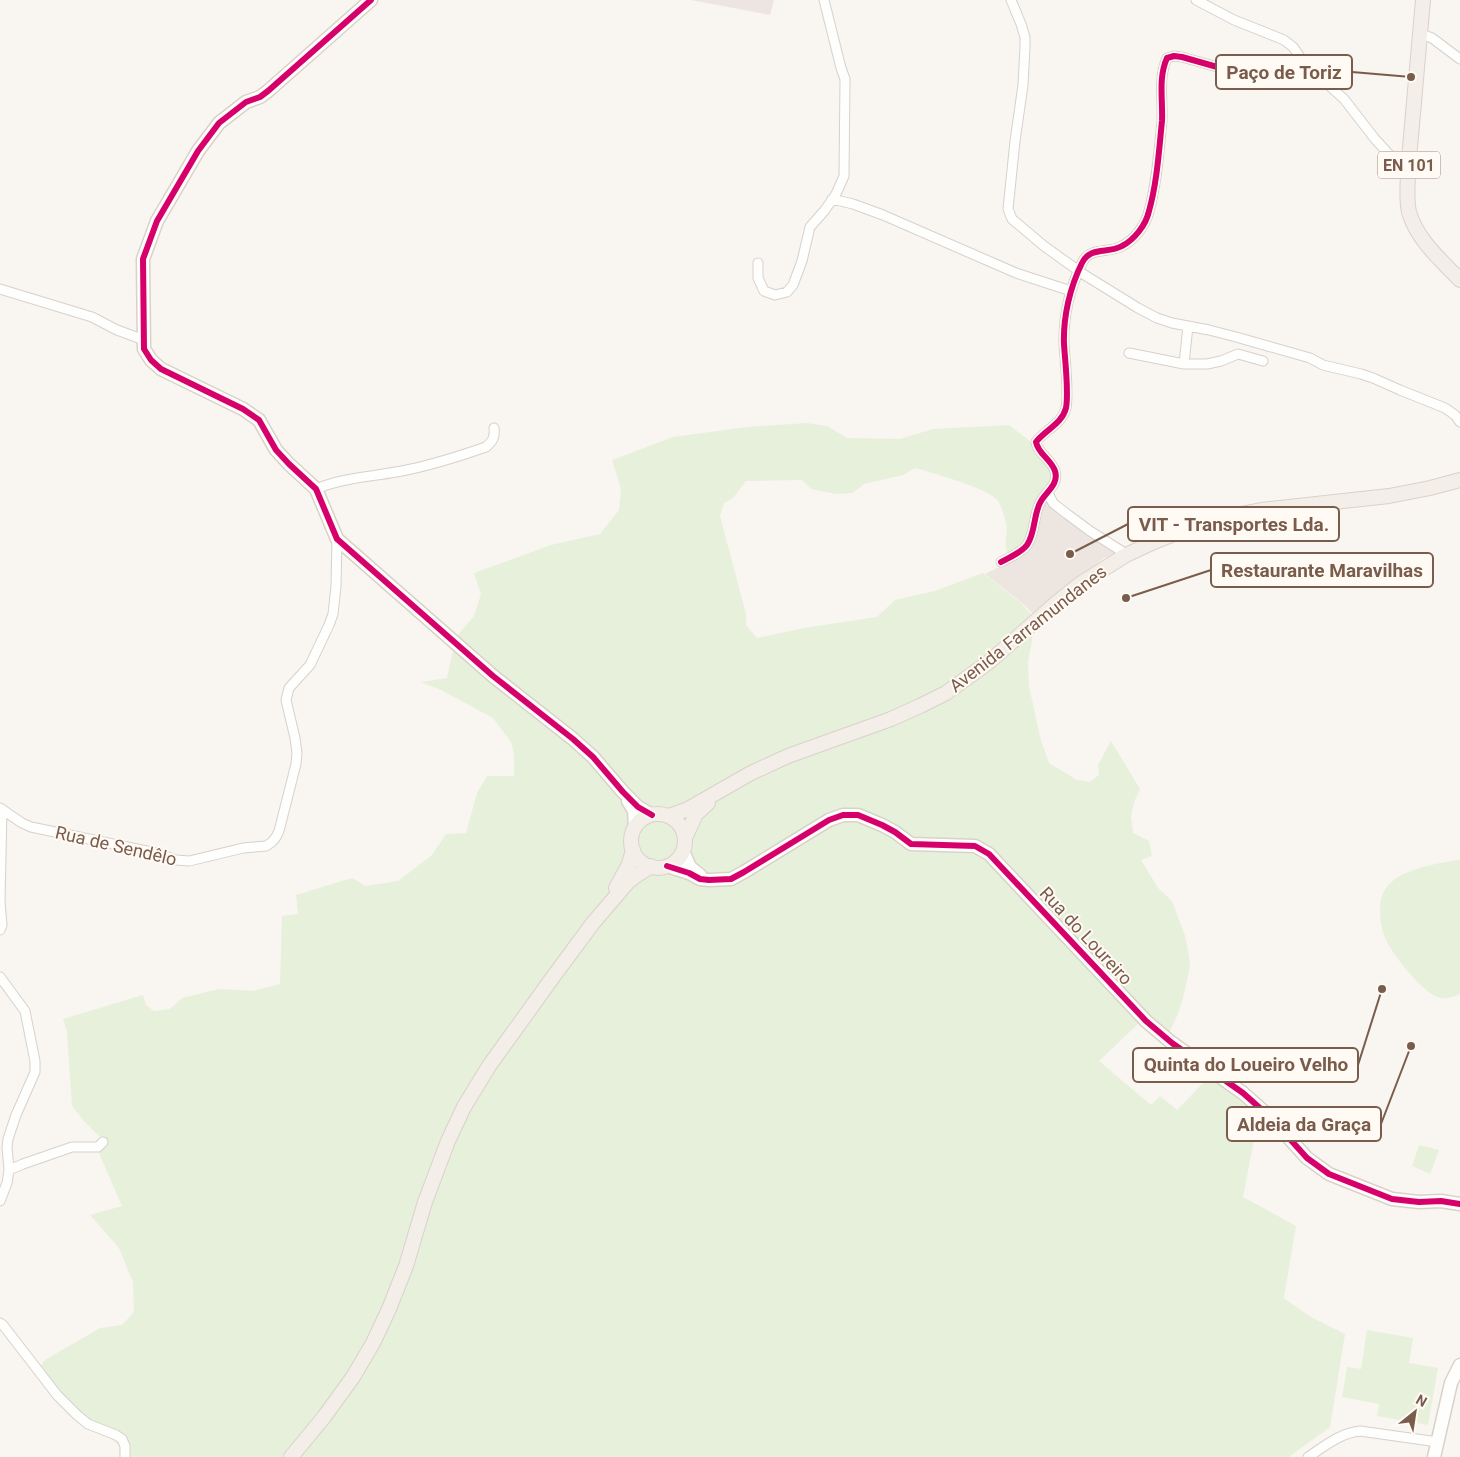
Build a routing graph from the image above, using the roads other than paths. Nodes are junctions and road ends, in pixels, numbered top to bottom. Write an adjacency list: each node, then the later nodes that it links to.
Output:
1 (371, 0): 18 (street)
2 (824, 0): 10 (street)
3 (1011, 0): 12 (street)
4 (1196, 0): 8 (street)
5 (1423, 0): 6 (main road, EN 101)
6 (1421, 34): 7 (street); 9 (main road, EN 101)
7 (1460, 59)
8 (1305, 64): 9 (street); 12 (street)
9 (1408, 170): 13 (main road, EN 101)
10 (832, 199): 11 (street); 15 (street)
11 (758, 264)
12 (1079, 271): 15 (street); 16 (street)
13 (1460, 280)
14 (0, 288): 18 (street)
15 (1071, 291): 27 (street)
16 (1188, 326): 17 (street); 22 (street)
17 (1236, 338): 20 (street); 23 (street)
18 (144, 340): 26 (street)
19 (1129, 352): 22 (street)
20 (1232, 356): 21 (street); 22 (street)
21 (1263, 361)
22 (1184, 364)
23 (1460, 422)
24 (494, 428): 26 (street)
25 (1460, 480): 29 (main road, Avenida Farramundanes)
26 (316, 489): 28 (street)
27 (1048, 493): 29 (street); 30 (street)
28 (337, 539): 32 (street); 33 (street, Rua de Sendêlo)
29 (1126, 555): 31 (main road, Avenida Farramundanes)
30 (1001, 562)
31 (723, 789): 35 (main road); 37 (main road)
32 (623, 792): 34 (street); 36 (street)
33 (1, 809): 43 (street)
34 (652, 815): 35 (main road); 36 (main road)
35 (669, 816): 37 (main road)
36 (635, 827): 38 (main road)
37 (684, 844): 40 (main road); 41 (street)
38 (634, 850): 39 (main road); 42 (main road)
39 (651, 866): 40 (main road); 42 (main road)
40 (667, 866): 41 (street, Rua do Loureiro)
41 (709, 880): 48 (street, Rua do Loureiro)
42 (593, 923): 53 (main road)
43 (0, 930)
44 (0, 977): 46 (street)
45 (103, 1142): 46 (street)
46 (9, 1170): 47 (street)
47 (0, 1201)
48 (1460, 1204)
49 (0, 1323): 52 (street)
50 (1460, 1365): 51 (street)
51 (1438, 1442): 54 (street); 55 (street)
52 (125, 1457)
53 (291, 1457)
54 (1308, 1457)
55 (1434, 1457)

